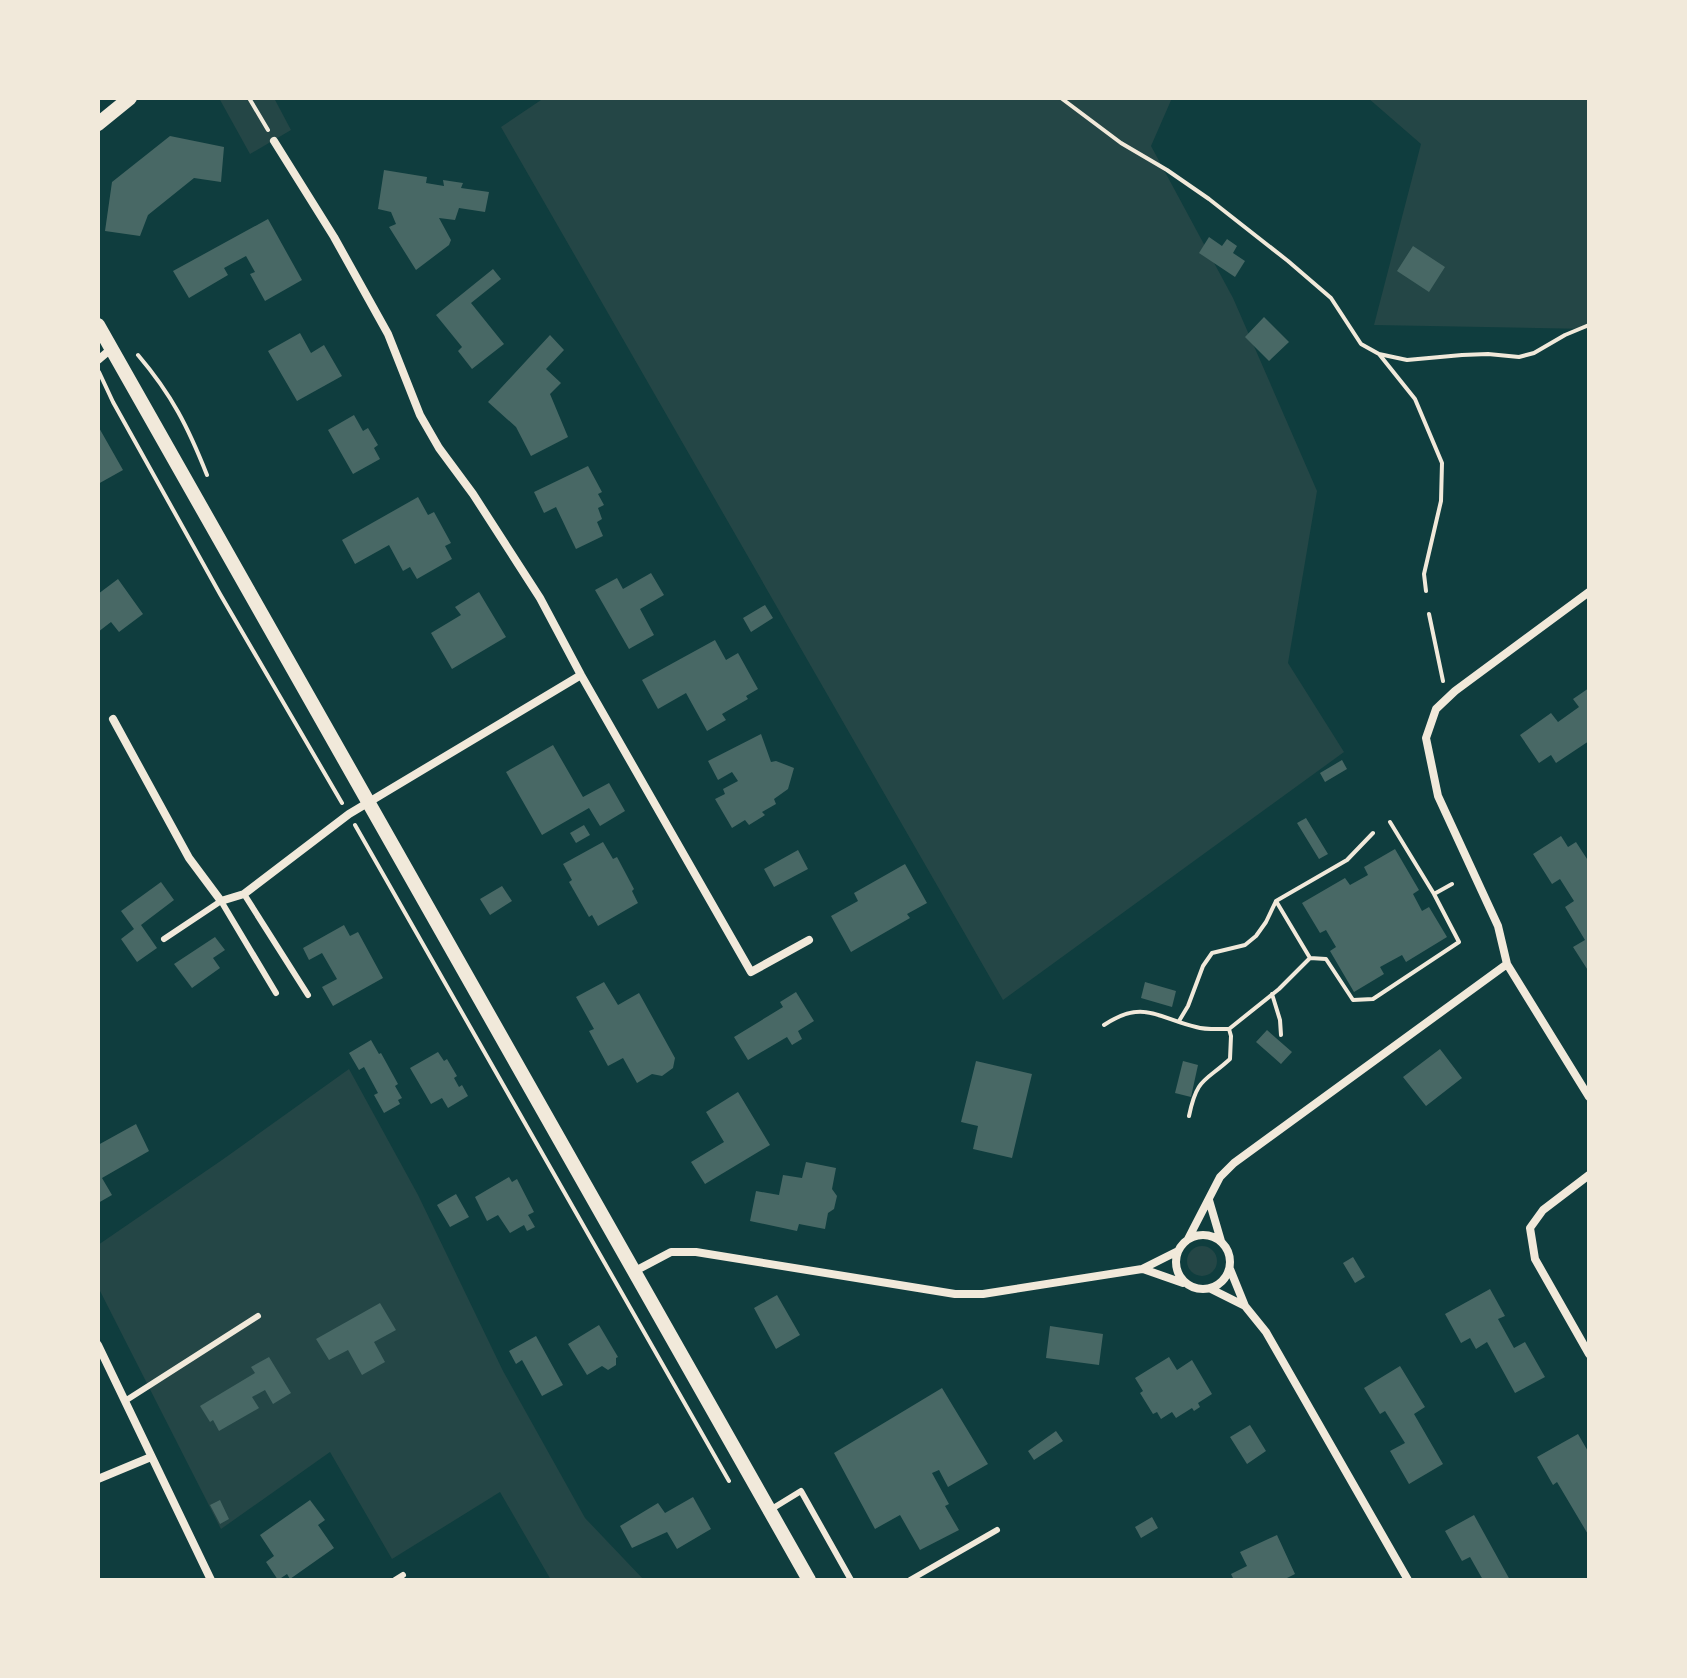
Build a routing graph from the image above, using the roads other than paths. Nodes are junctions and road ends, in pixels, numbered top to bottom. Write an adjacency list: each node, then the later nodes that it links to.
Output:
1 (130, 98): 2 (street)
2 (98, 124)
3 (274, 141): 8 (street)
4 (98, 325): 5 (street)
5 (111, 349): 6 (street); 10 (street)
6 (98, 360)
7 (1589, 592): 15 (street)
8 (581, 675): 10 (street); 14 (street)
9 (113, 719): 12 (street)
10 (368, 803): 11 (street); 26 (street)
11 (244, 894): 12 (street); 17 (lane)
12 (221, 901): 13 (lane); 16 (lane)
13 (164, 939)
14 (809, 940)
15 (1507, 964): 18 (street); 20 (street)
16 (276, 993)
17 (308, 995)
18 (1589, 1097)
19 (1589, 1175): 32 (street)
20 (1208, 1199): 21 (street); 22 (street)
21 (1188, 1239): 22 (street); 23 (street)
22 (1221, 1241): 25 (street)
23 (1178, 1251): 24 (street); 27 (street)
24 (1142, 1269): 26 (street); 27 (street)
25 (1230, 1269): 28 (street); 29 (street)
26 (635, 1271): 36 (street)
27 (1185, 1283): 28 (street)
28 (1211, 1289): 29 (street)
29 (1245, 1306): 44 (street)
30 (258, 1316): 33 (lane)
31 (98, 1345): 33 (street)
32 (1589, 1354)
33 (125, 1401): 34 (street)
34 (151, 1457): 35 (street); 39 (street)
35 (98, 1479)
36 (770, 1510): 41 (street); 42 (lane)
37 (997, 1530): 43 (lane)
38 (403, 1575): 40 (lane)
39 (211, 1580)
40 (395, 1580)
41 (809, 1580)
42 (851, 1580)
43 (910, 1580)
44 (1408, 1580)

